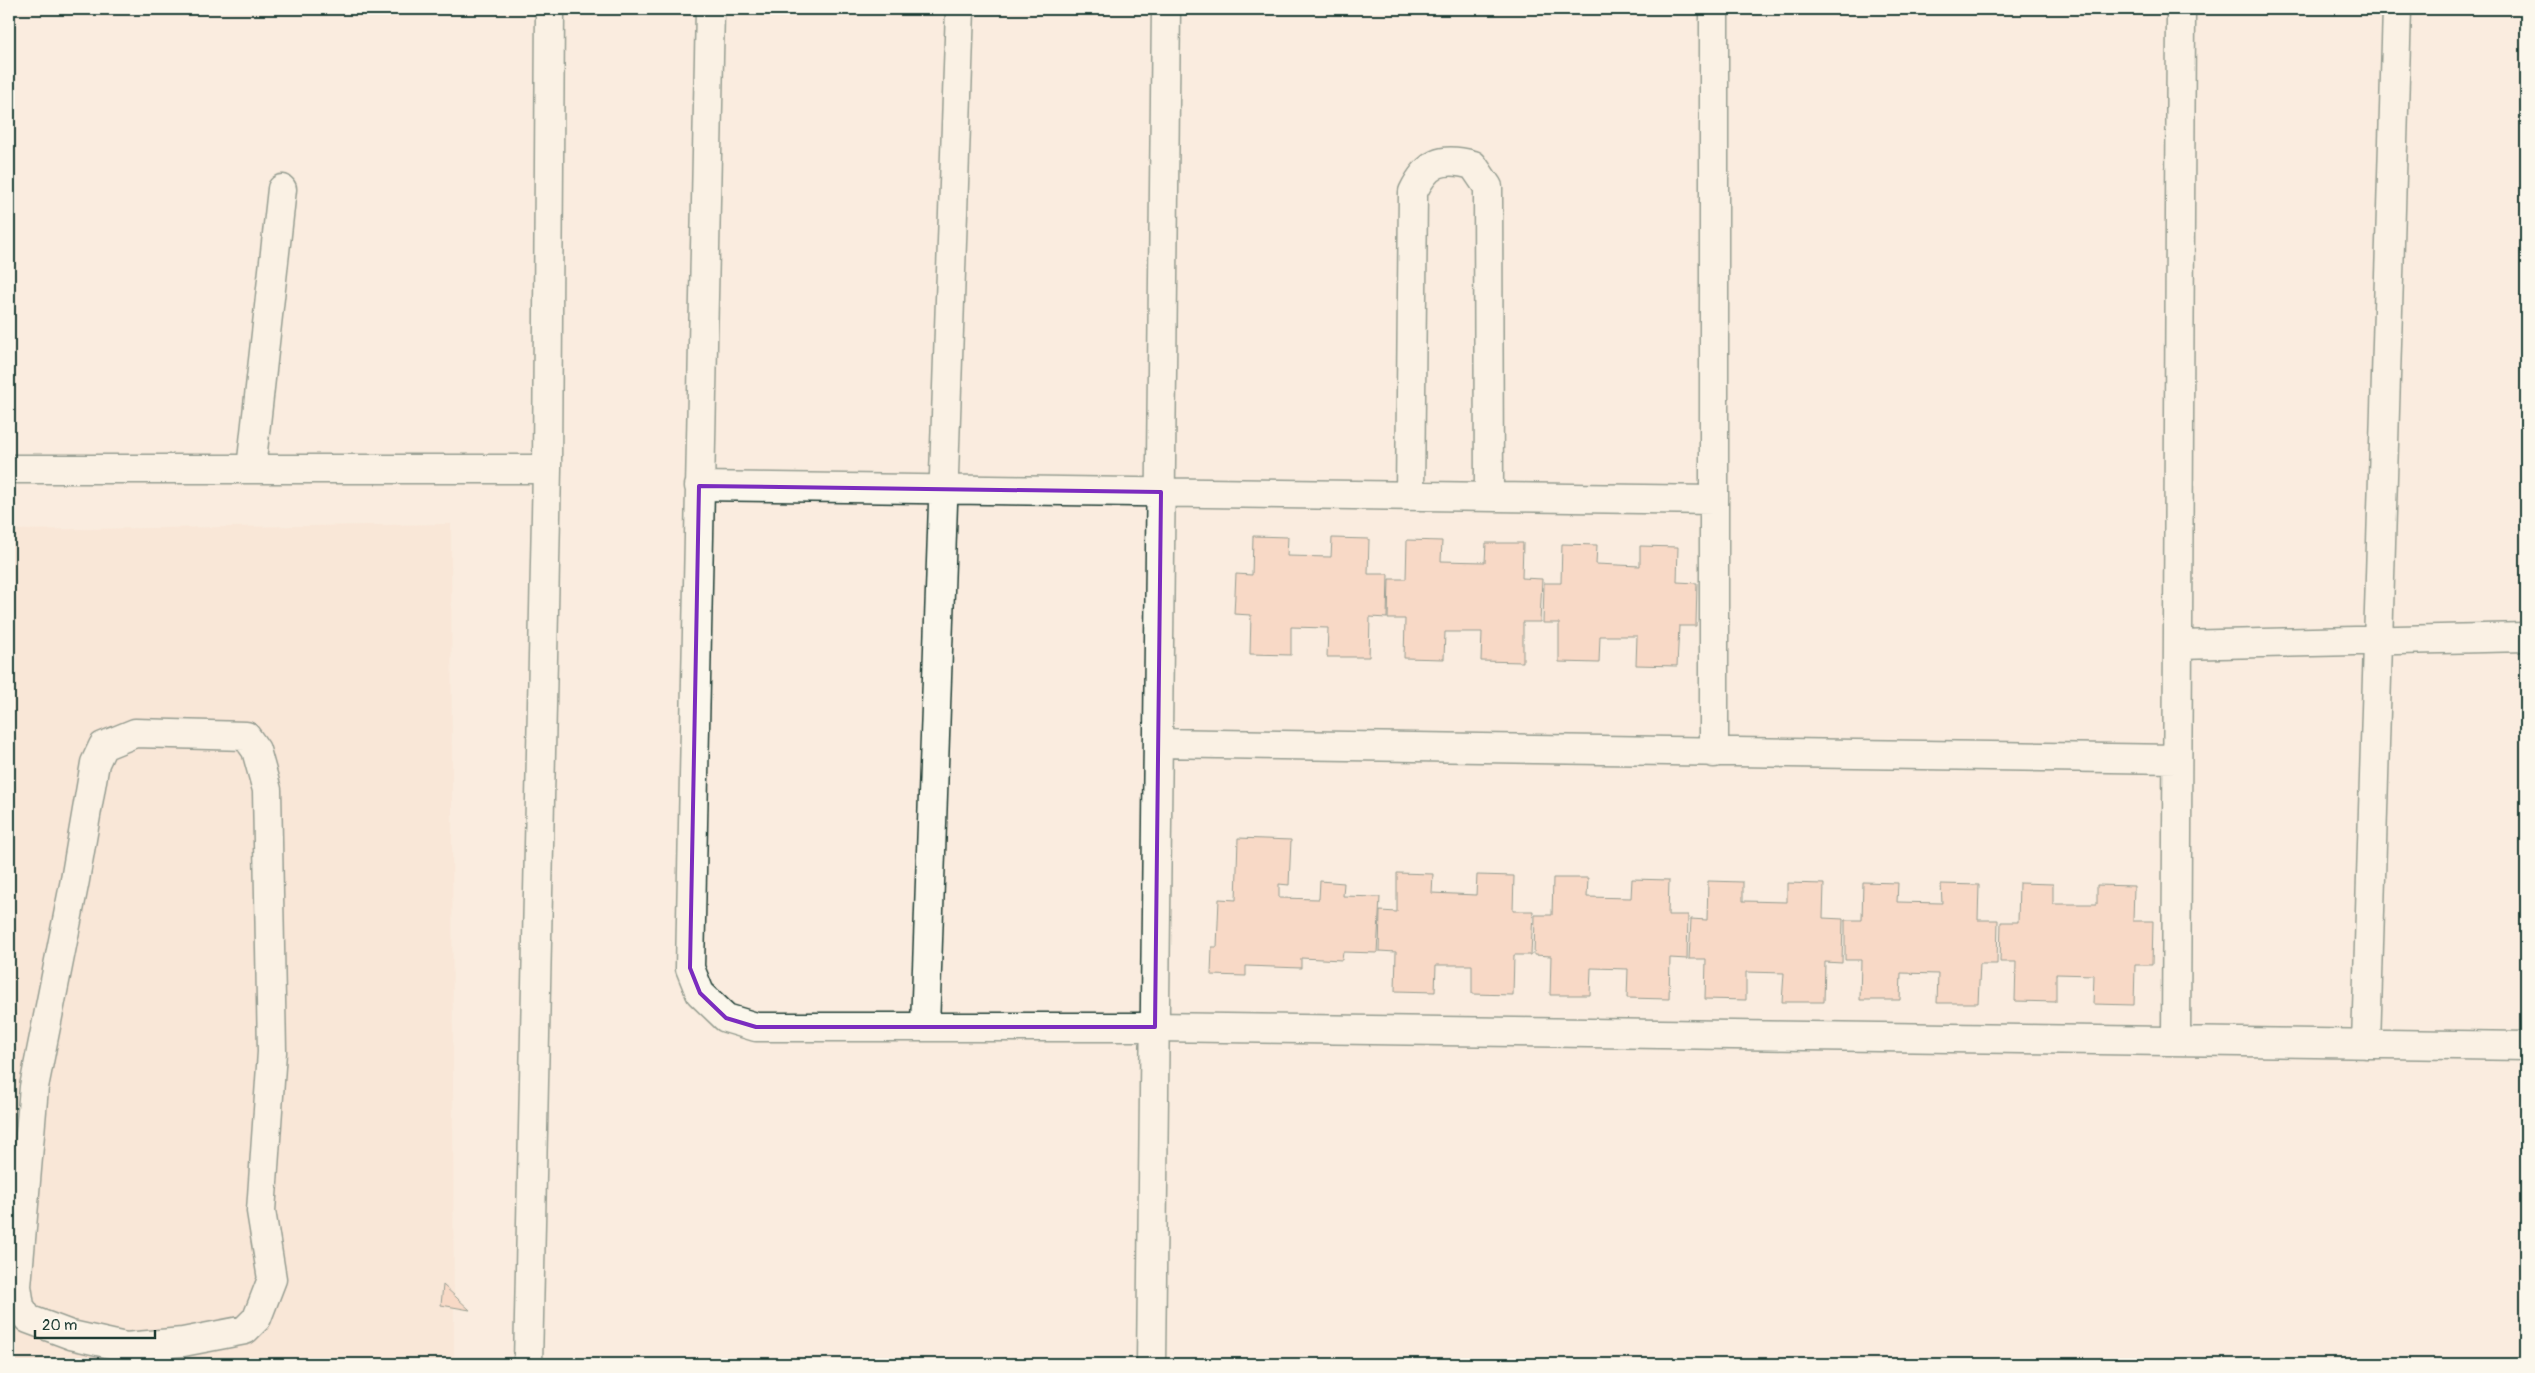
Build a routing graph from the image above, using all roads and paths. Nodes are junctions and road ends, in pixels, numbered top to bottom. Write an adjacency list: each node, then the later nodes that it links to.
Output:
1 (550, 9): 11 (street)
2 (710, 9): 12 (street)
3 (960, 9): 13 (street)
4 (1166, 9): 14 (street)
5 (1714, 9): 17 (street)
6 (2181, 9): 20 (street)
7 (2397, 9): 19 (street)
8 (282, 189): 10 (street)
9 (9, 469): 10 (street)
10 (251, 469): 11 (street)
11 (547, 469): 30 (street)
12 (699, 486): 13 (street); 24 (street)
13 (943, 490): 14 (street); 24 (street)
14 (1161, 492): 15 (street); 21 (street)
15 (1410, 496): 16 (street); 16 (street)
16 (1489, 497): 17 (street)
17 (1714, 500): 22 (street)
18 (2526, 637): 19 (street)
19 (2378, 640): 20 (street); 27 (street)
20 (2178, 644): 23 (street)
21 (1158, 743): 22 (street); 25 (street)
22 (1714, 753): 23 (street)
23 (2177, 759): 26 (street)
24 (925, 1027): 25 (street)
25 (1155, 1027): 26 (street); 31 (street)
26 (2176, 1041): 27 (street)
27 (2366, 1044): 28 (street)
28 (2526, 1046)
29 (124, 1356): 29 (street)
30 (528, 1364)
31 (1151, 1364)

